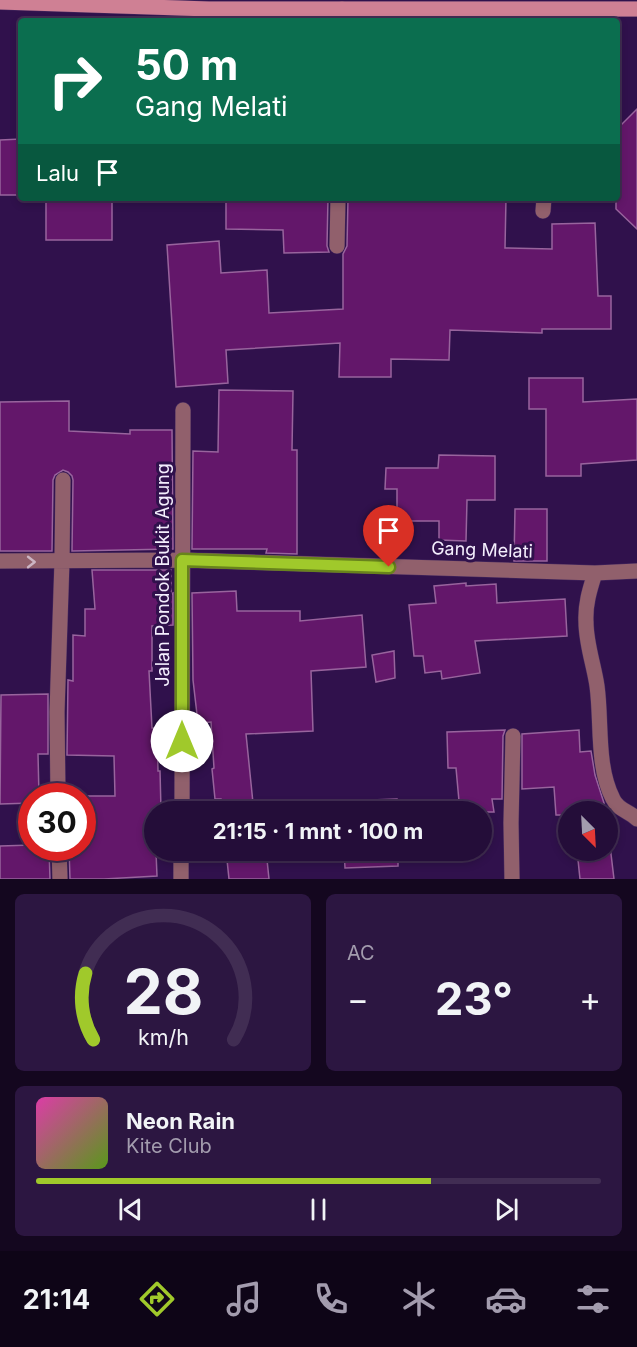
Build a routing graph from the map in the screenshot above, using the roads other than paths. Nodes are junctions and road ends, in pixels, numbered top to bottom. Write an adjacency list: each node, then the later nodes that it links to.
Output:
1 (0, 2): 2 (main road)
2 (127, 3): 4 (main road)
3 (637, 9): 5 (main road)
4 (342, 15): 5 (main road)
5 (545, 15)
6 (338, 201): 7 (street)
7 (337, 246)
8 (183, 410): 10 (street, Jalan Pondok Bukit Agung)
9 (63, 480): 12 (street)
10 (182, 560): 12 (street, Gang Melati); 14 (street, Gang Melati); 17 (street, Jalan Pondok Bukit Agung)
11 (0, 561): 12 (street, Gang Melati, one-way to 12)
12 (62, 561): 16 (street)
13 (637, 571): 14 (street, Gang Melati)
14 (595, 573): 18 (street)
15 (513, 736): 23 (street)
16 (58, 783)
17 (182, 801)
18 (637, 819)
19 (59, 861): 21 (street)
20 (182, 861): 22 (street)
21 (60, 879)
22 (181, 879)
23 (512, 879)

